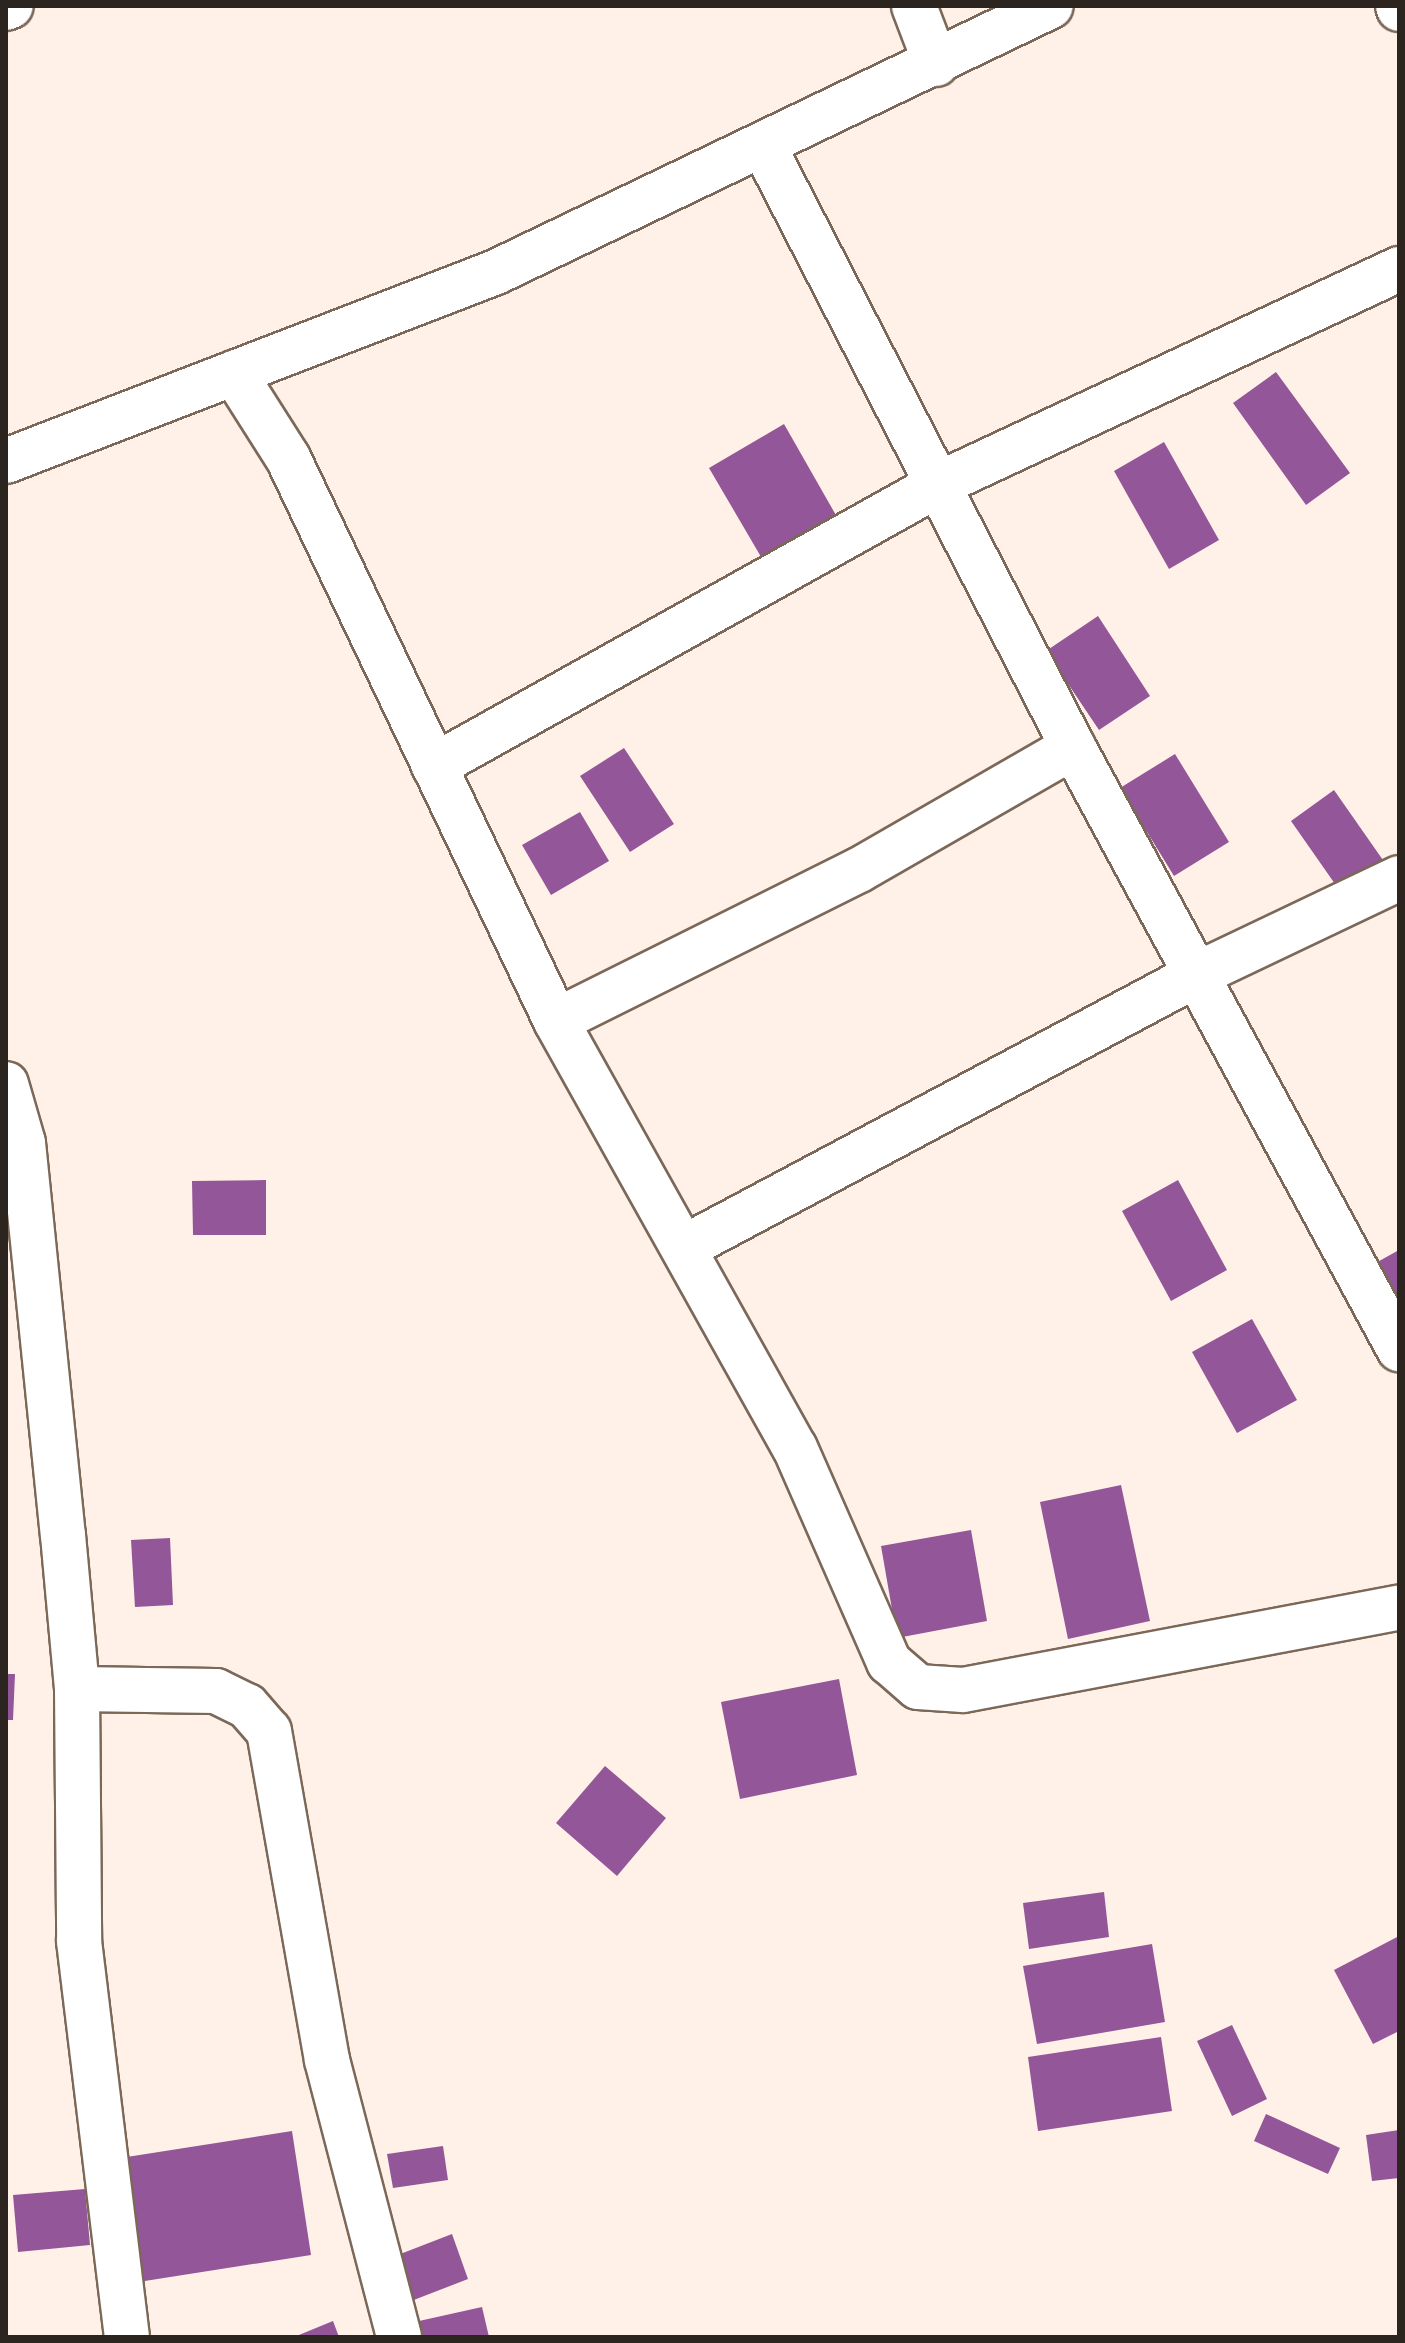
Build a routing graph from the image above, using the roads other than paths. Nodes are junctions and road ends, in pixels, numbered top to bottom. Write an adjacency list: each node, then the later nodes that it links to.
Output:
1 (914, 6): 3 (street)
2 (1051, 6): 3 (street)
3 (936, 64): 4 (street)
4 (765, 149): 6 (street); 8 (street)
5 (1399, 269): 8 (street)
6 (234, 373): 7 (street); 10 (street)
7 (6, 461)
8 (941, 483): 9 (street); 10 (street)
9 (1073, 747): 12 (street); 13 (street)
10 (434, 766): 13 (street)
11 (1399, 878): 12 (street)
12 (1198, 974): 15 (street); 16 (street)
13 (556, 1021): 15 (street)
14 (6, 1084): 18 (street)
15 (685, 1247): 17 (street)
16 (1399, 1349)
17 (1399, 1608)
18 (77, 1689): 19 (street); 20 (street)
19 (127, 2337)
20 (399, 2337)

